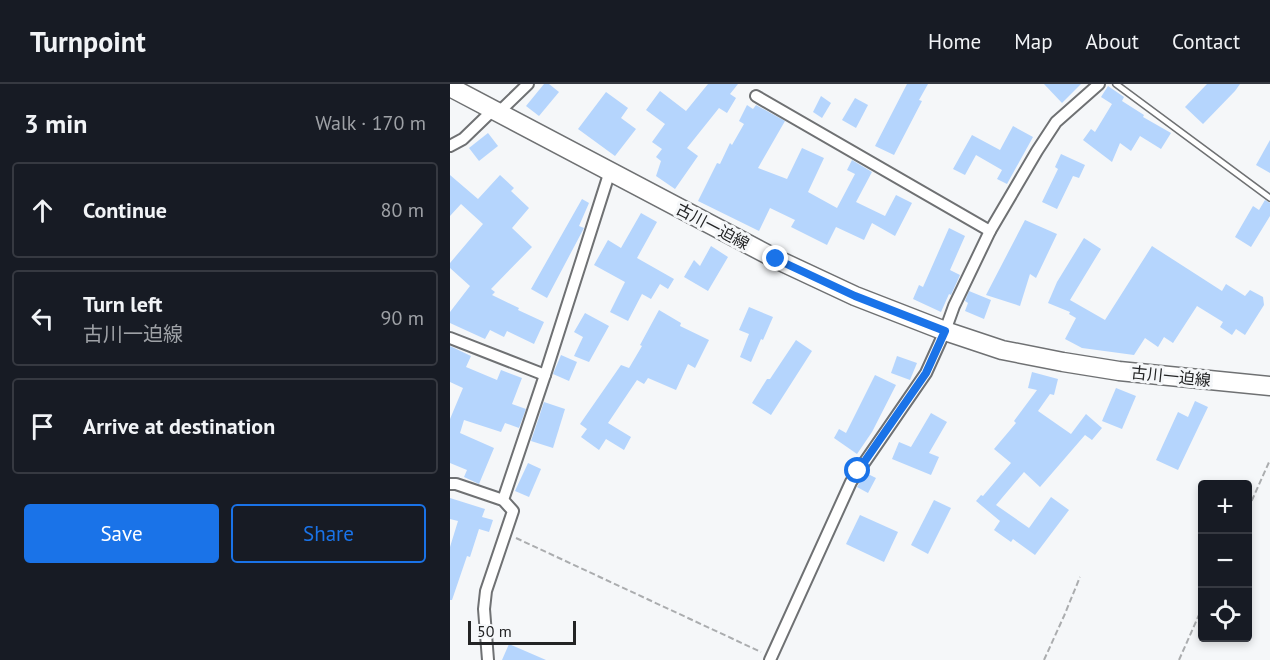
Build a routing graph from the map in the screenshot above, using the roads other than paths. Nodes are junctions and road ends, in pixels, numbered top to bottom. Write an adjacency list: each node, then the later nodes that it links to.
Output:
1 (528, 84): 6 (street)
2 (1099, 84): 10 (street)
3 (1116, 84): 9 (lane)
4 (450, 87): 6 (main road, 古川一迫線)
5 (756, 96): 10 (street)
6 (495, 111): 7 (street); 8 (main road, 古川一迫線)
7 (450, 146)
8 (610, 171): 11 (main road, 古川一迫線); 13 (street)
9 (1270, 198)
10 (990, 231): 11 (street)
11 (945, 331): 14 (main road, 古川一迫線); 17 (street)
12 (450, 338): 13 (street)
13 (545, 375): 16 (street)
14 (1270, 386)
15 (450, 484): 16 (street)
16 (503, 500): 18 (street)
17 (770, 658)
18 (488, 660)

